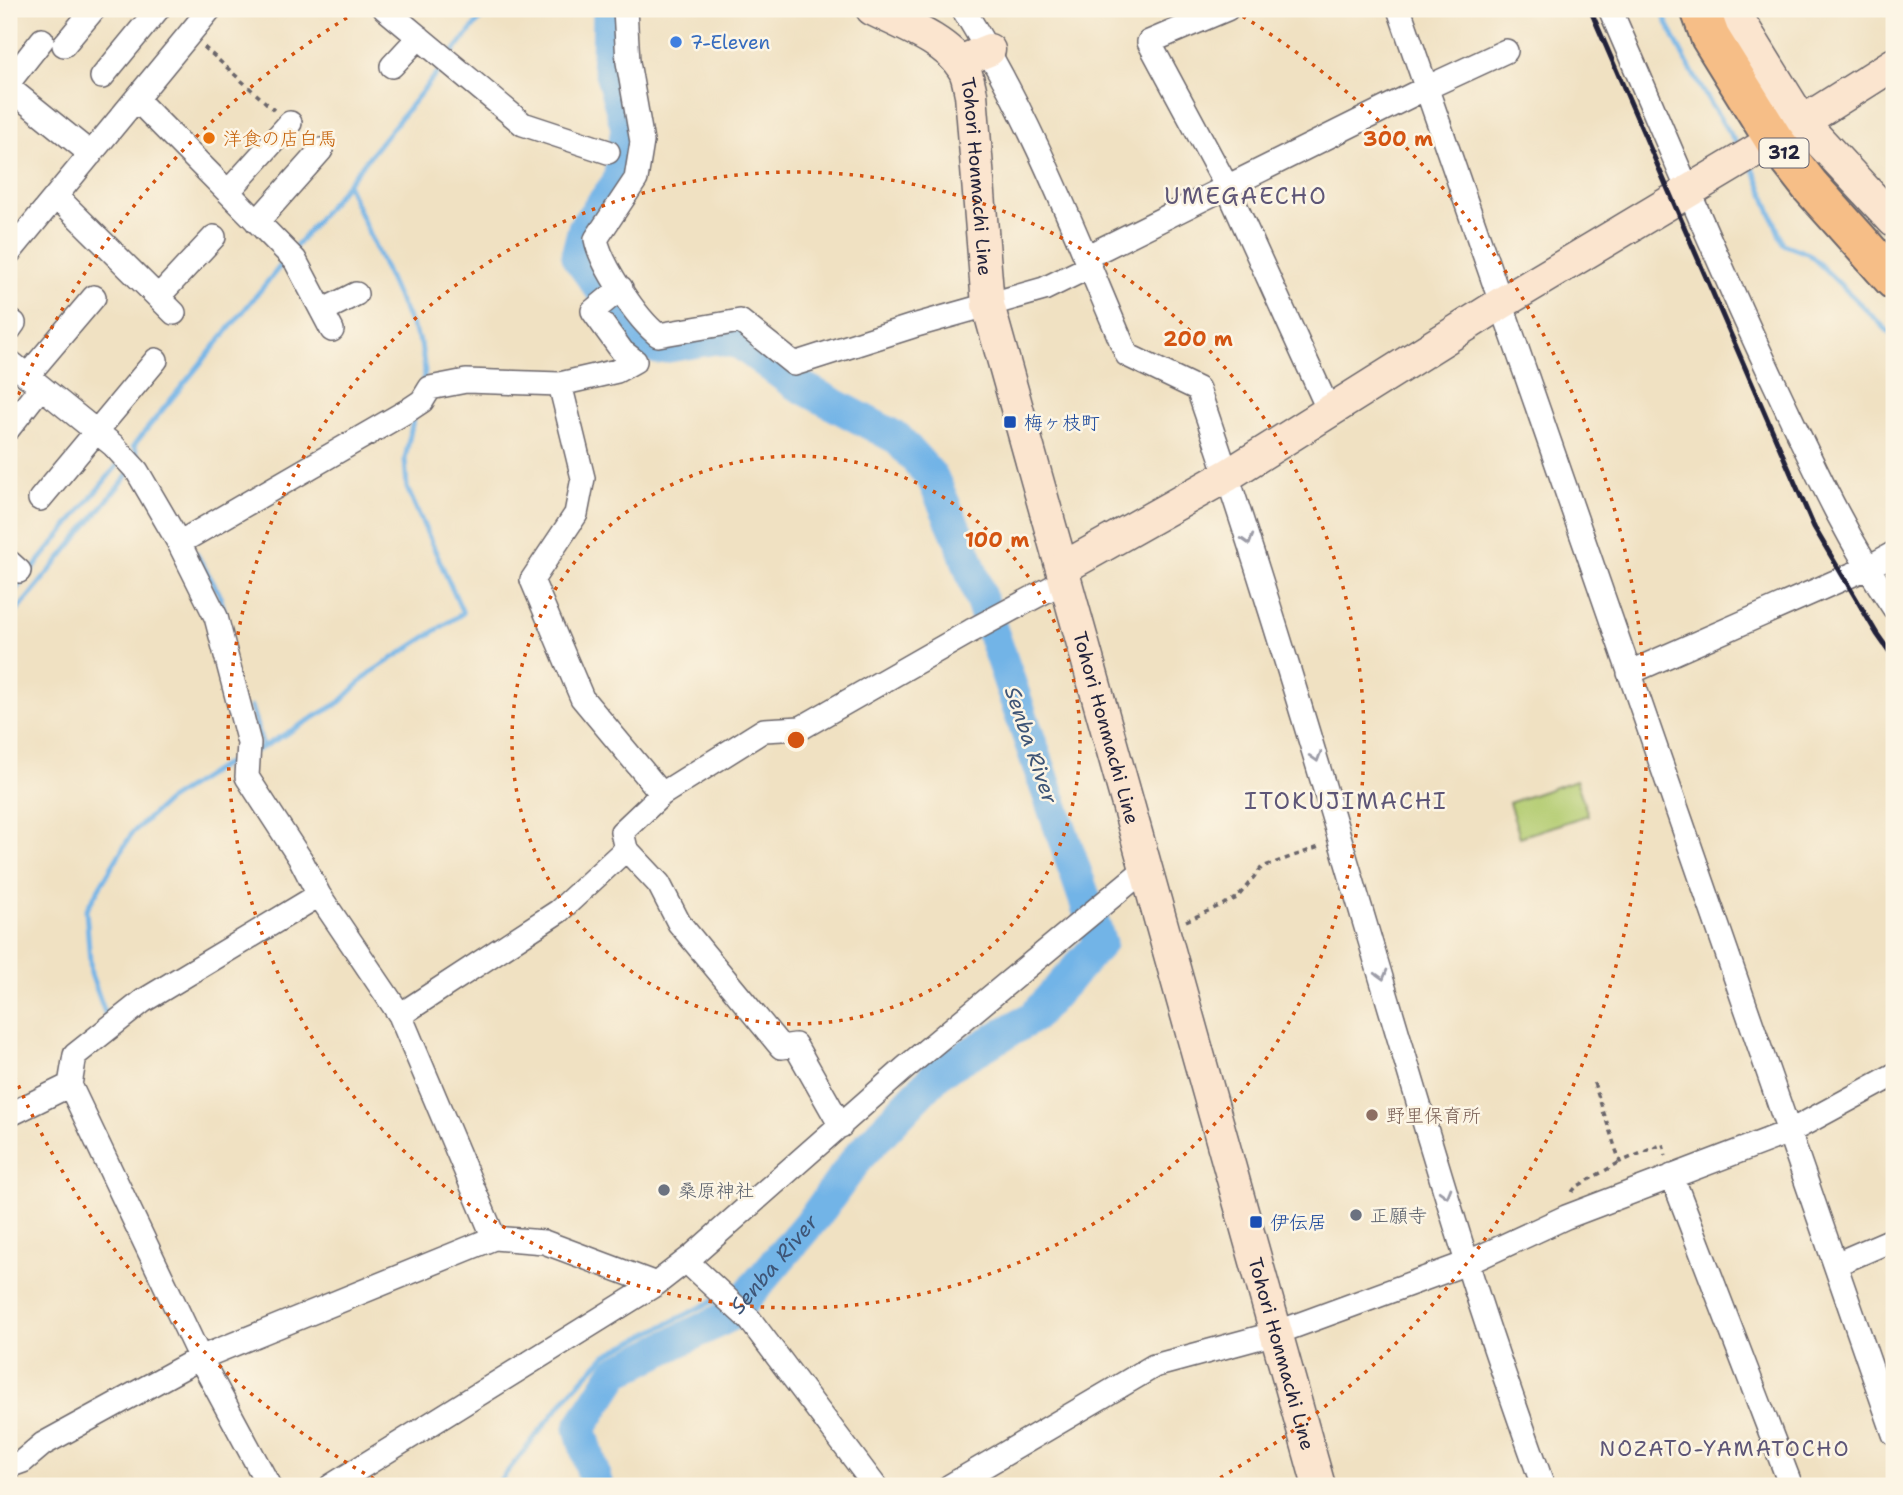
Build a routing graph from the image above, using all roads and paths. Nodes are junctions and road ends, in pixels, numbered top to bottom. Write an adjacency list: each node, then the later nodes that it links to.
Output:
1 (94, 9): 21 (street)
2 (158, 9): 20 (street)
3 (210, 9): 13 (street)
4 (385, 9): 14 (street)
5 (625, 9): 40 (street)
6 (872, 9): 17 (main road, Tohori Honmachi Line)
7 (963, 9): 15 (street)
8 (1227, 9): 30 (street)
9 (1399, 9): 23 (street)
10 (1610, 9): 31 (street)
11 (1700, 9): 26 (highway, 312)
12 (1735, 9): 26 (main road)
13 (190, 34): 24 (street); 25 (path)
14 (419, 37): 19 (street); 28 (street)
15 (989, 50): 17 (main road); 38 (street)
16 (1506, 51): 23 (street)
17 (959, 62): 44 (main road, Tohori Honmachi Line)
18 (1894, 64): 26 (main road)
19 (392, 66)
20 (102, 77)
21 (9, 82)
22 (9, 88): 29 (street)
23 (1426, 88): 30 (street); 43 (street)
24 (136, 99): 29 (street); 32 (street)
25 (289, 123): 32 (street)
26 (1788, 131): 31 (main road); 34 (main road); 39 (highway, 312)
27 (321, 150): 35 (street)
28 (608, 152)
29 (91, 154): 33 (street)
30 (1227, 187): 38 (street); 49 (street)
31 (1689, 191): 43 (main road); 56 (street)
32 (228, 192): 35 (street)
33 (56, 196): 36 (street); 37 (street)
34 (1894, 221)
35 (257, 222): 41 (street)
36 (214, 236)
37 (9, 253)
38 (1089, 267): 44 (street); 52 (street)
39 (1894, 280)
40 (621, 288): 44 (street); 48 (street)
41 (356, 294)
42 (94, 297): 47 (street)
43 (1500, 303): 49 (main road); 59 (street)
44 (988, 305): 57 (main road, Tohori Honmachi Line)
45 (156, 360): 51 (street)
46 (9, 361): 47 (street)
47 (34, 382): 50 (street); 51 (street)
48 (560, 384): 54 (street); 60 (street)
49 (1329, 411): 52 (main road)
50 (9, 428)
51 (105, 439): 53 (street); 54 (street)
52 (1228, 475): 57 (main road); 61 (street, one-way to 61)
53 (40, 499)
54 (180, 543): 64 (street)
55 (1894, 553): 56 (street)
56 (1867, 568): 58 (street); 59 (street)
57 (1065, 574): 60 (street); 63 (main road, Tohori Honmachi Line)
58 (1894, 608)
59 (1629, 673): 72 (street)
60 (662, 794): 62 (street)
61 (1342, 839): 65 (path); 79 (street, one-way to 79)
62 (626, 849): 66 (street); 71 (street)
63 (1144, 869): 65 (main road, Tohori Honmachi Line); 71 (street)
64 (319, 895): 66 (street); 69 (street)
65 (1165, 931): 82 (main road, Tohori Honmachi Line)
66 (400, 1015): 76 (street)
67 (1894, 1075): 72 (street)
68 (1594, 1083): 73 (path)
69 (70, 1085): 70 (street); 83 (street)
70 (9, 1115)
71 (841, 1126): 78 (street)
72 (1789, 1132): 74 (street); 80 (street)
73 (1620, 1162): 74 (path); 75 (path)
74 (1672, 1176): 75 (street); 92 (street)
75 (1566, 1217): 79 (street)
76 (494, 1238): 81 (street); 83 (street)
77 (1894, 1239): 80 (street)
78 (686, 1261): 81 (street); 88 (street)
79 (1467, 1264): 82 (street); 91 (street)
80 (1836, 1264): 84 (street)
81 (656, 1284): 87 (street)
82 (1276, 1333): 89 (street); 90 (main road, Tohori Honmachi Line)
83 (200, 1358): 85 (street); 86 (street)
84 (1894, 1434)
85 (9, 1466)
86 (269, 1486)
87 (331, 1486)
88 (875, 1486)
89 (950, 1486)
90 (1319, 1486)
91 (1543, 1486)
92 (1791, 1486)

